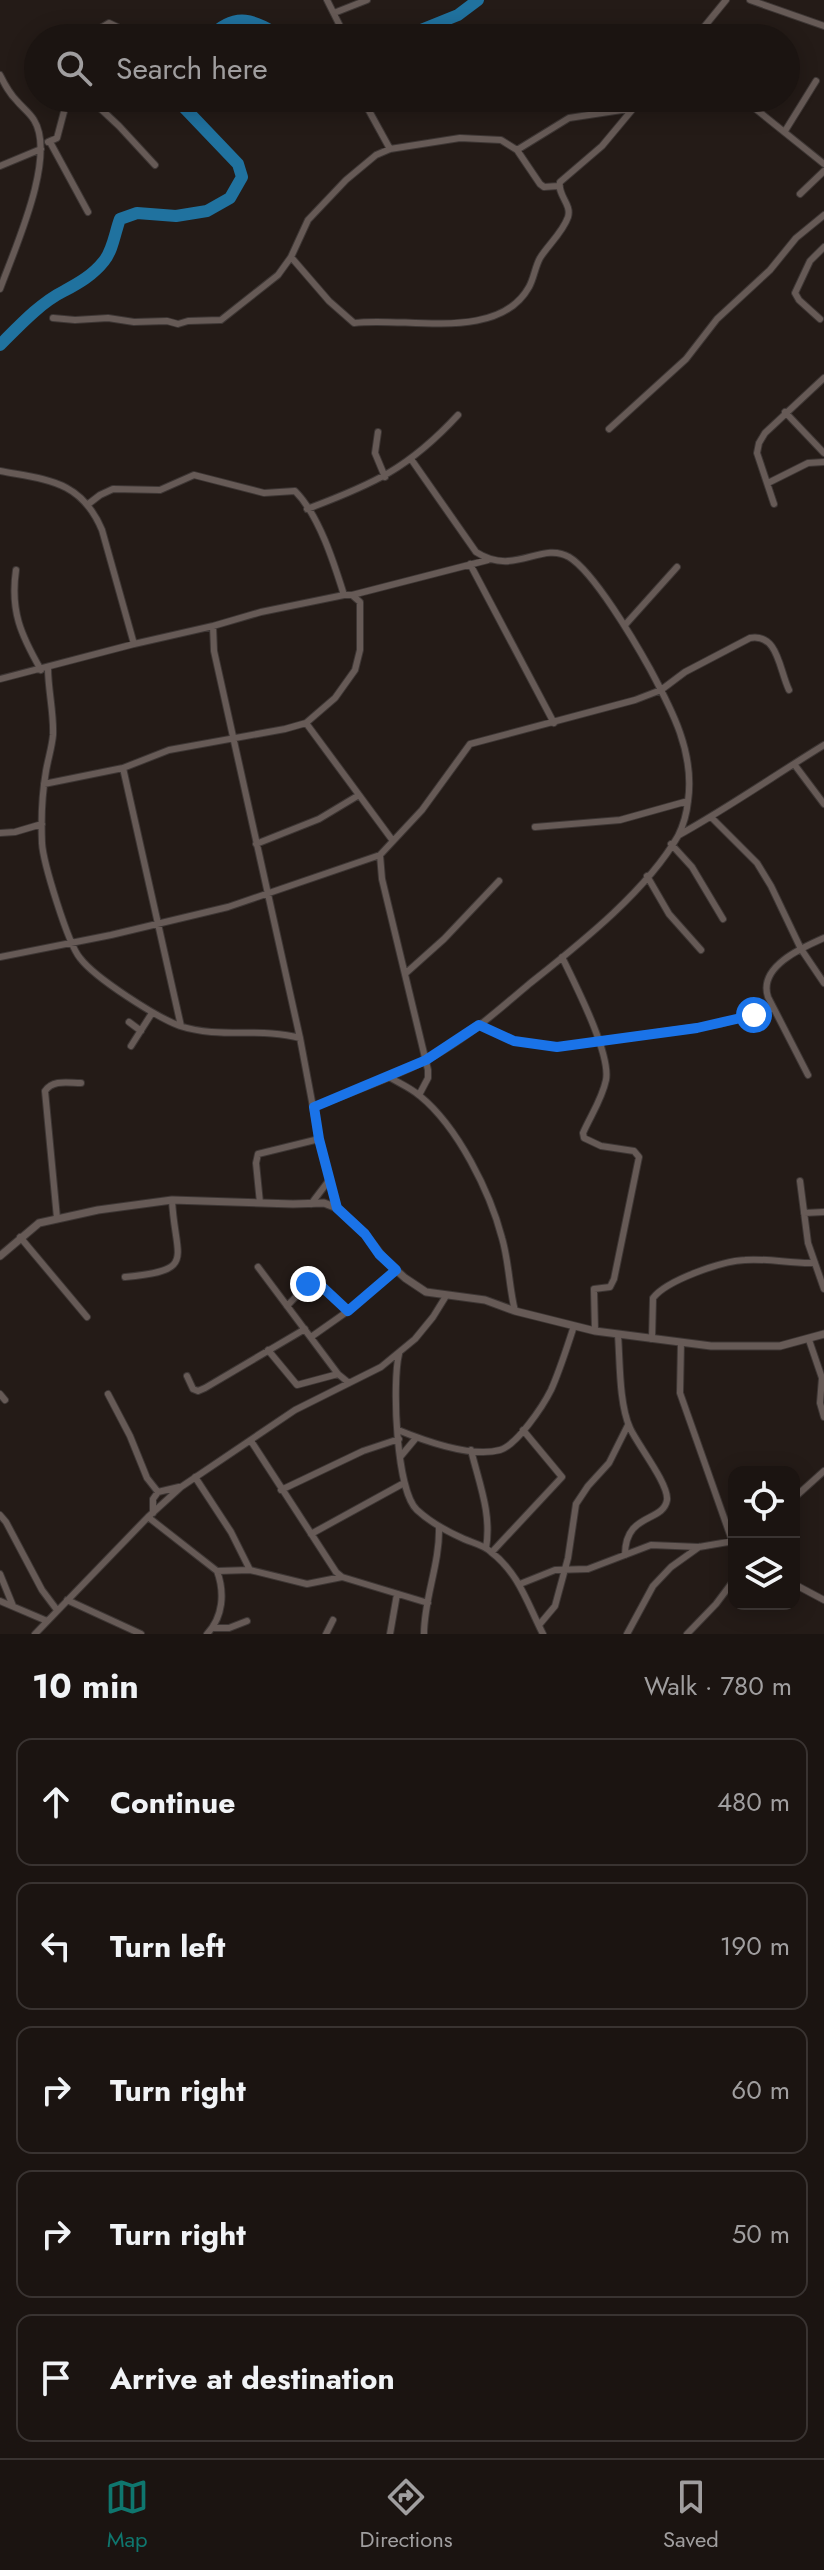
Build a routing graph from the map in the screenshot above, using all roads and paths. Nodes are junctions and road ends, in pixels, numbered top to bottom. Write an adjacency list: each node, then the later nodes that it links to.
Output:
1 (327, 0): 5 (street)
2 (367, 0): 5 (street)
3 (726, 0): 7 (street)
4 (750, 0): 8 (street)
5 (334, 13): 6 (street)
6 (339, 24)
7 (706, 24)
8 (824, 26)
9 (0, 75): 12 (street)
10 (816, 81): 11 (street)
11 (800, 107)
12 (24, 109)
13 (27, 112): 23 (street)
14 (64, 112): 22 (street)
15 (104, 112): 27 (street)
16 (370, 112): 24 (street)
17 (609, 112): 25 (street)
18 (632, 112): 30 (street)
19 (760, 112): 21 (street)
20 (797, 112): 21 (street)
21 (785, 131): 26 (street)
22 (50, 142): 23 (street); 32 (street)
23 (41, 146): 28 (street); 36 (street)
24 (390, 149): 25 (street); 35 (street)
25 (517, 150): 30 (street)
26 (824, 164)
27 (155, 165)
28 (0, 166)
29 (824, 171): 31 (street)
30 (558, 186): 35 (street)
31 (800, 194)
32 (88, 212)
33 (824, 215): 42 (street)
34 (824, 247): 38 (street)
35 (291, 257): 37 (street)
36 (0, 289)
37 (53, 318)
38 (820, 319)
39 (824, 378): 40 (street)
40 (785, 412): 44 (street); 49 (street)
41 (458, 415): 45 (street)
42 (609, 429)
43 (378, 432): 48 (street)
44 (824, 453)
45 (411, 459): 48 (street); 53 (street)
46 (824, 462): 49 (street)
47 (0, 471): 51 (street)
48 (385, 477): 52 (street)
49 (768, 483): 50 (street)
50 (774, 504)
51 (87, 505): 52 (street); 60 (street)
52 (307, 509): 57 (street)
53 (489, 560): 54 (street); 58 (street)
54 (470, 564): 57 (street); 66 (street)
55 (677, 567): 58 (street)
56 (16, 570): 61 (street)
57 (348, 595): 59 (street); 65 (street)
58 (625, 625): 63 (street)
59 (213, 626): 60 (street); 67 (street)
60 (134, 644): 61 (street)
61 (45, 669): 62 (street); 71 (street)
62 (0, 679)
63 (661, 690): 64 (street); 66 (street); 73 (street)
64 (789, 690)
65 (306, 723): 67 (street); 72 (street)
66 (554, 723): 80 (street)
67 (232, 737): 70 (street); 81 (street)
68 (824, 745): 69 (street)
69 (794, 764): 74 (street); 75 (street)
70 (123, 768): 71 (street); 88 (street)
71 (44, 784): 76 (street)
72 (359, 795): 80 (street); 81 (street)
73 (688, 801): 77 (street); 79 (street)
74 (824, 804)
75 (711, 817): 79 (street); 91 (street)
76 (42, 824): 78 (street); 90 (street)
77 (535, 827)
78 (0, 833)
79 (679, 835): 82 (street)
80 (393, 841): 83 (street)
81 (256, 844): 86 (street)
82 (671, 844): 84 (street); 87 (street)
83 (380, 855): 86 (street); 95 (street)
84 (647, 876): 92 (street); 94 (street)
85 (499, 881): 95 (street)
86 (268, 893): 88 (street); 103 (street)
87 (723, 919)
88 (158, 924): 90 (street); 101 (street)
89 (824, 938): 91 (street)
90 (72, 943): 93 (street); 98 (street)
91 (801, 949): 96 (street); 97 (street)
92 (701, 950)
93 (0, 957)
94 (562, 957): 100 (street); 104 (street)
95 (406, 973): 106 (street)
96 (824, 983)
97 (773, 1008): 104 (street); 107 (street)
98 (152, 1013): 101 (street); 102 (street)
99 (129, 1022): 102 (street)
100 (479, 1025): 104 (street); 106 (street)
101 (181, 1026): 103 (street)
102 (141, 1031): 105 (street)
103 (300, 1038): 111 (street)
104 (600, 1040): 136 (street)
105 (131, 1046)
106 (426, 1060): 108 (street); 110 (street)
107 (808, 1075)
108 (388, 1077): 110 (street); 111 (street)
109 (81, 1083): 121 (street)
110 (419, 1095): 132 (street)
111 (314, 1107): 112 (street)
112 (319, 1139): 113 (street); 116 (street)
113 (330, 1179): 117 (street); 118 (street)
114 (800, 1181): 120 (street)
115 (172, 1200): 116 (street); 121 (street); 127 (street)
116 (260, 1203): 117 (street)
117 (311, 1204): 118 (street)
118 (337, 1208): 126 (street)
119 (824, 1212): 120 (street)
120 (804, 1213): 124 (street)
121 (57, 1218): 122 (street)
122 (20, 1237): 123 (street); 133 (street)
123 (0, 1256)
124 (815, 1263): 128 (street); 140 (street)
125 (258, 1267): 130 (street)
126 (396, 1270): 129 (street); 131 (street)
127 (125, 1277)
128 (824, 1286)
129 (446, 1296): 132 (street); 144 (street)
130 (287, 1306): 131 (street); 135 (street)
131 (348, 1311): 139 (street)
132 (515, 1311): 134 (street)
133 (87, 1317)
134 (574, 1326): 136 (street); 152 (street)
135 (305, 1329): 139 (street); 143 (street)
136 (595, 1331): 138 (street)
137 (824, 1334): 141 (street)
138 (618, 1335): 140 (street); 150 (street)
139 (311, 1337): 145 (street)
140 (652, 1339): 142 (street)
141 (809, 1340): 142 (street); 149 (street)
142 (681, 1342): 169 (street)
143 (268, 1350): 145 (street); 146 (street)
144 (399, 1354): 147 (street); 151 (street)
145 (338, 1374): 147 (street)
146 (187, 1376)
147 (349, 1383): 155 (street)
148 (108, 1394): 163 (street)
149 (824, 1417)
150 (628, 1425): 173 (street); 175 (street)
151 (398, 1430): 153 (street); 154 (street)
152 (523, 1430): 156 (street); 172 (street)
153 (416, 1438): 156 (street); 157 (street)
154 (399, 1439): 157 (street); 162 (street)
155 (251, 1441): 159 (street); 162 (street)
156 (471, 1450): 172 (street)
157 (401, 1456): 160 (street)
158 (824, 1471): 164 (street)
159 (195, 1477): 161 (street); 174 (street)
160 (404, 1483): 167 (street); 168 (street)
161 (181, 1487): 163 (street); 166 (street)
162 (281, 1490): 168 (street)
163 (158, 1492): 166 (street)
164 (800, 1493)
165 (0, 1515): 190 (street)
166 (150, 1515): 176 (street); 182 (street)
167 (439, 1527): 172 (street); 187 (street)
168 (311, 1534): 178 (street)
169 (731, 1538)
170 (728, 1544): 171 (street)
171 (699, 1547): 173 (street); 203 (street)
172 (489, 1550): 179 (street)
173 (625, 1555): 175 (street)
174 (250, 1570): 176 (street); 178 (street)
175 (565, 1570): 179 (street); 194 (street)
176 (217, 1571): 195 (street)
177 (0, 1574): 188 (street)
178 (342, 1577): 183 (street)
179 (520, 1584): 194 (street)
180 (800, 1587): 185 (street)
181 (728, 1588): 196 (street)
182 (77, 1590): 184 (street); 189 (street)
183 (397, 1594): 187 (street); 200 (street)
184 (67, 1600): 189 (street); 190 (street)
185 (824, 1600)
186 (0, 1601): 188 (street)
187 (428, 1603): 201 (street)
188 (13, 1606): 192 (street)
189 (87, 1608): 198 (street)
190 (57, 1610): 192 (street)
191 (333, 1620): 199 (street)
192 (47, 1621): 197 (street)
193 (247, 1621): 195 (street)
194 (539, 1625): 202 (street)
195 (210, 1631)
196 (692, 1633)
197 (35, 1634)
198 (141, 1634)
199 (326, 1634)
200 (390, 1634)
201 (424, 1634)
202 (543, 1634)
203 (627, 1634)

